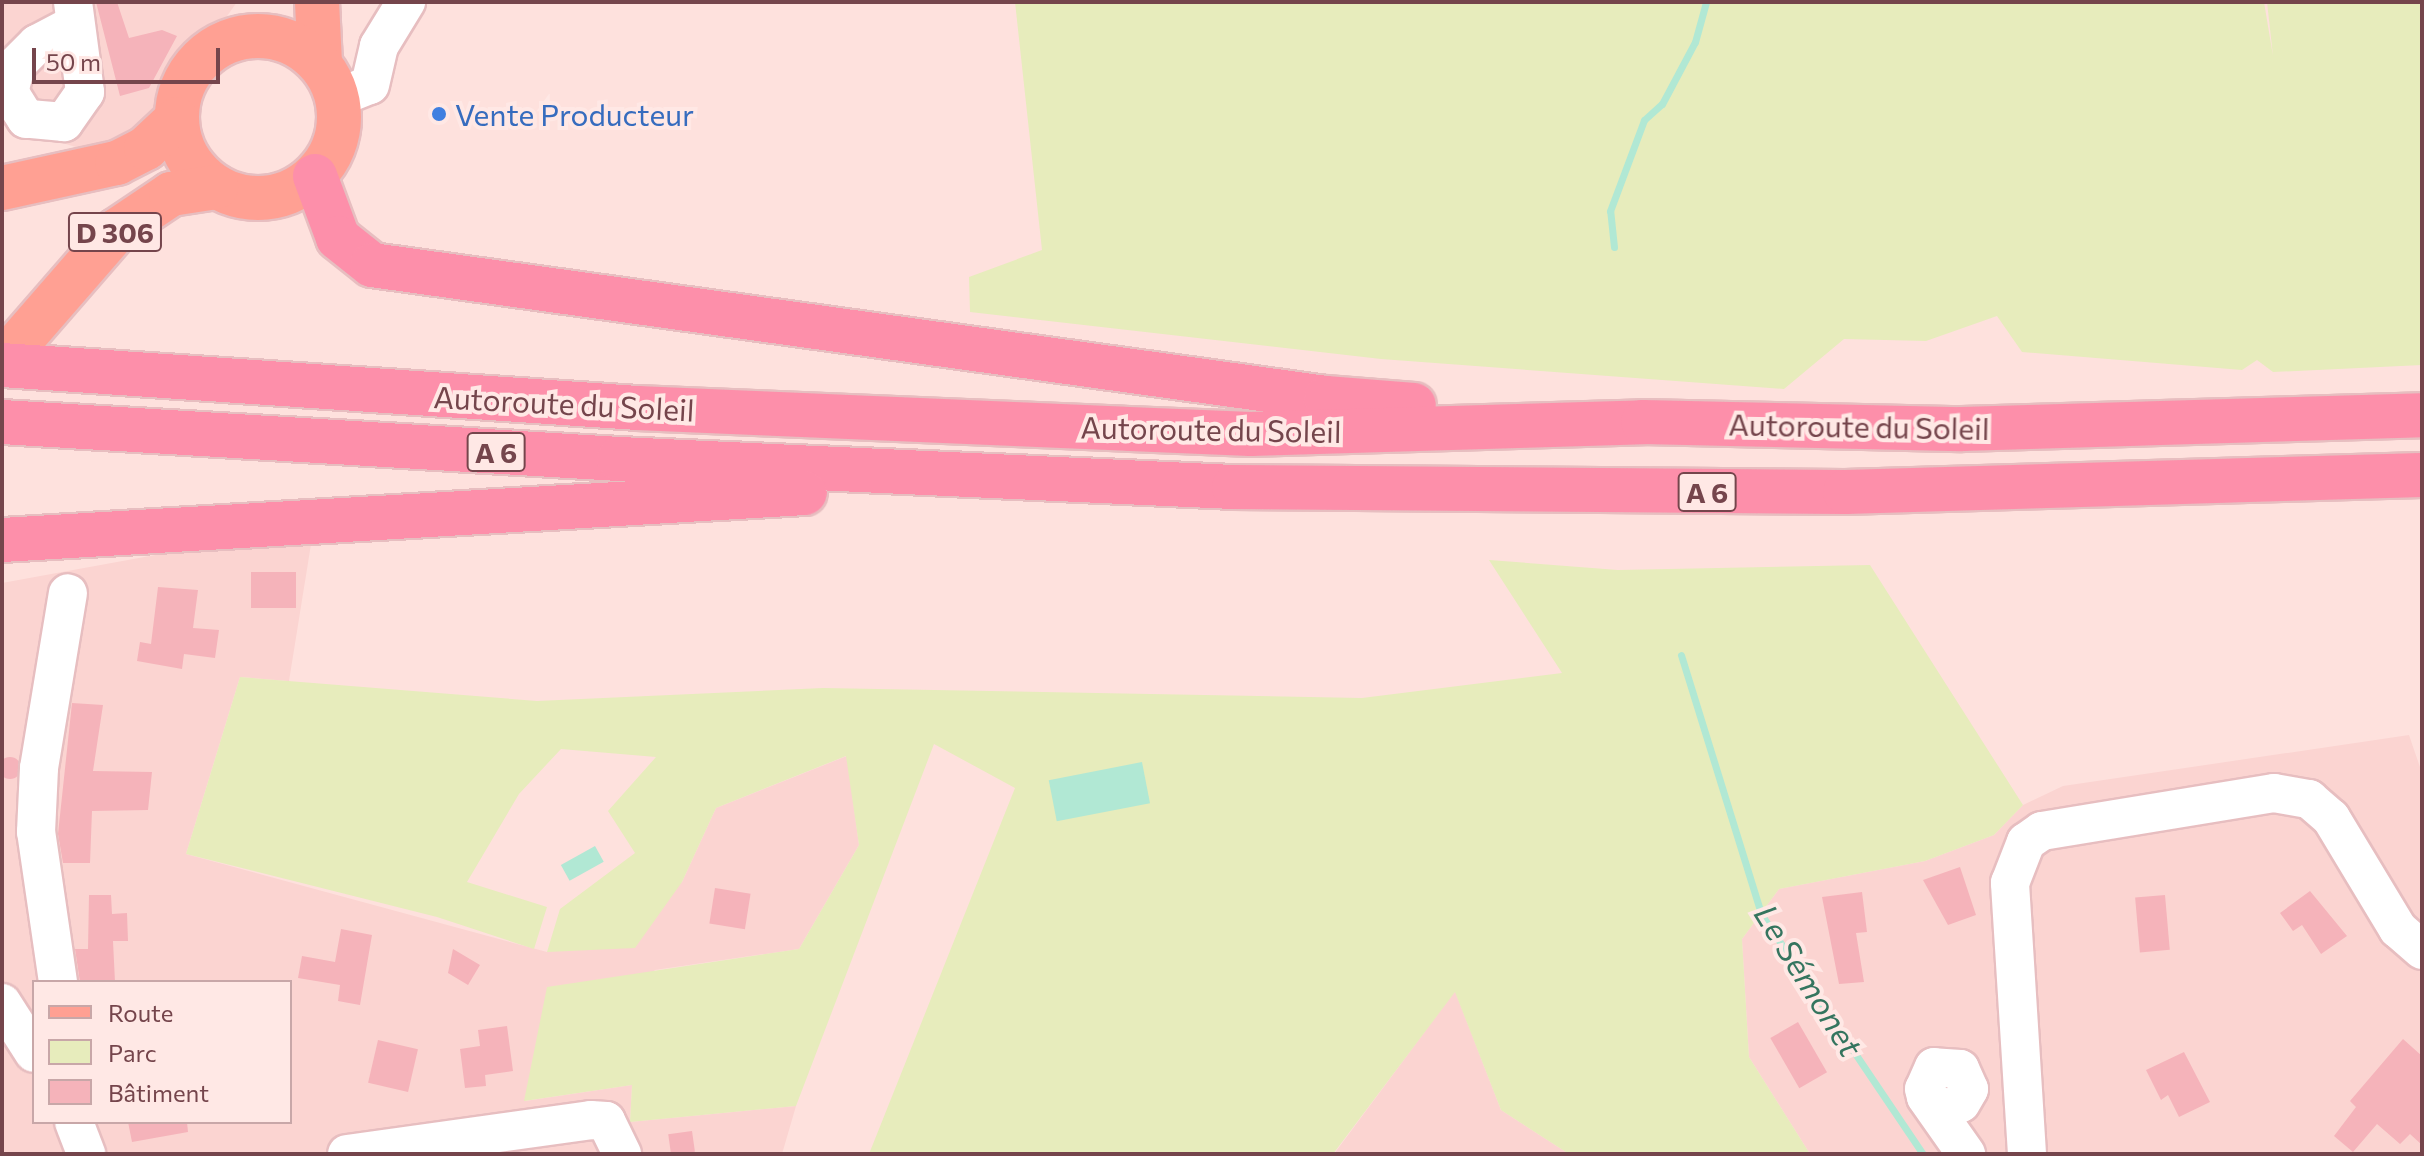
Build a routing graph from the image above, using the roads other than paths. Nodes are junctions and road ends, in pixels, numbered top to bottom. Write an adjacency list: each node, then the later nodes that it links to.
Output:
1 (256, 2): 4 (main road)
2 (317, 2): 5 (main road)
3 (406, 2): 5 (street)
4 (234, 39): 5 (main road); 6 (main road)
5 (329, 81): 7 (main road)
6 (177, 119): 8 (main road); 9 (main road, D 306)
7 (315, 176): 8 (main road); 13 (highway)
8 (216, 187): 10 (main road, D 306)
9 (2, 188)
10 (2, 363): 13 (highway, Autoroute du Soleil / A 6)
11 (2422, 415): 13 (highway, Autoroute du Soleil / A 6)
12 (2, 422): 15 (highway, Autoroute du Soleil / A 6)
13 (1643, 422)
14 (2422, 475): 15 (highway, Autoroute du Soleil / A 6)
15 (991, 478): 16 (highway)
16 (2, 540)
17 (68, 593): 19 (street)
18 (2422, 950): 28 (street)
19 (58, 980)
20 (2, 1003): 21 (street)
21 (32, 1050)
22 (1931, 1103): 27 (street)
23 (75, 1124): 24 (street)
24 (86, 1154)
25 (347, 1154): 26 (street)
26 (622, 1154)
27 (1966, 1154)
28 (2027, 1154)

